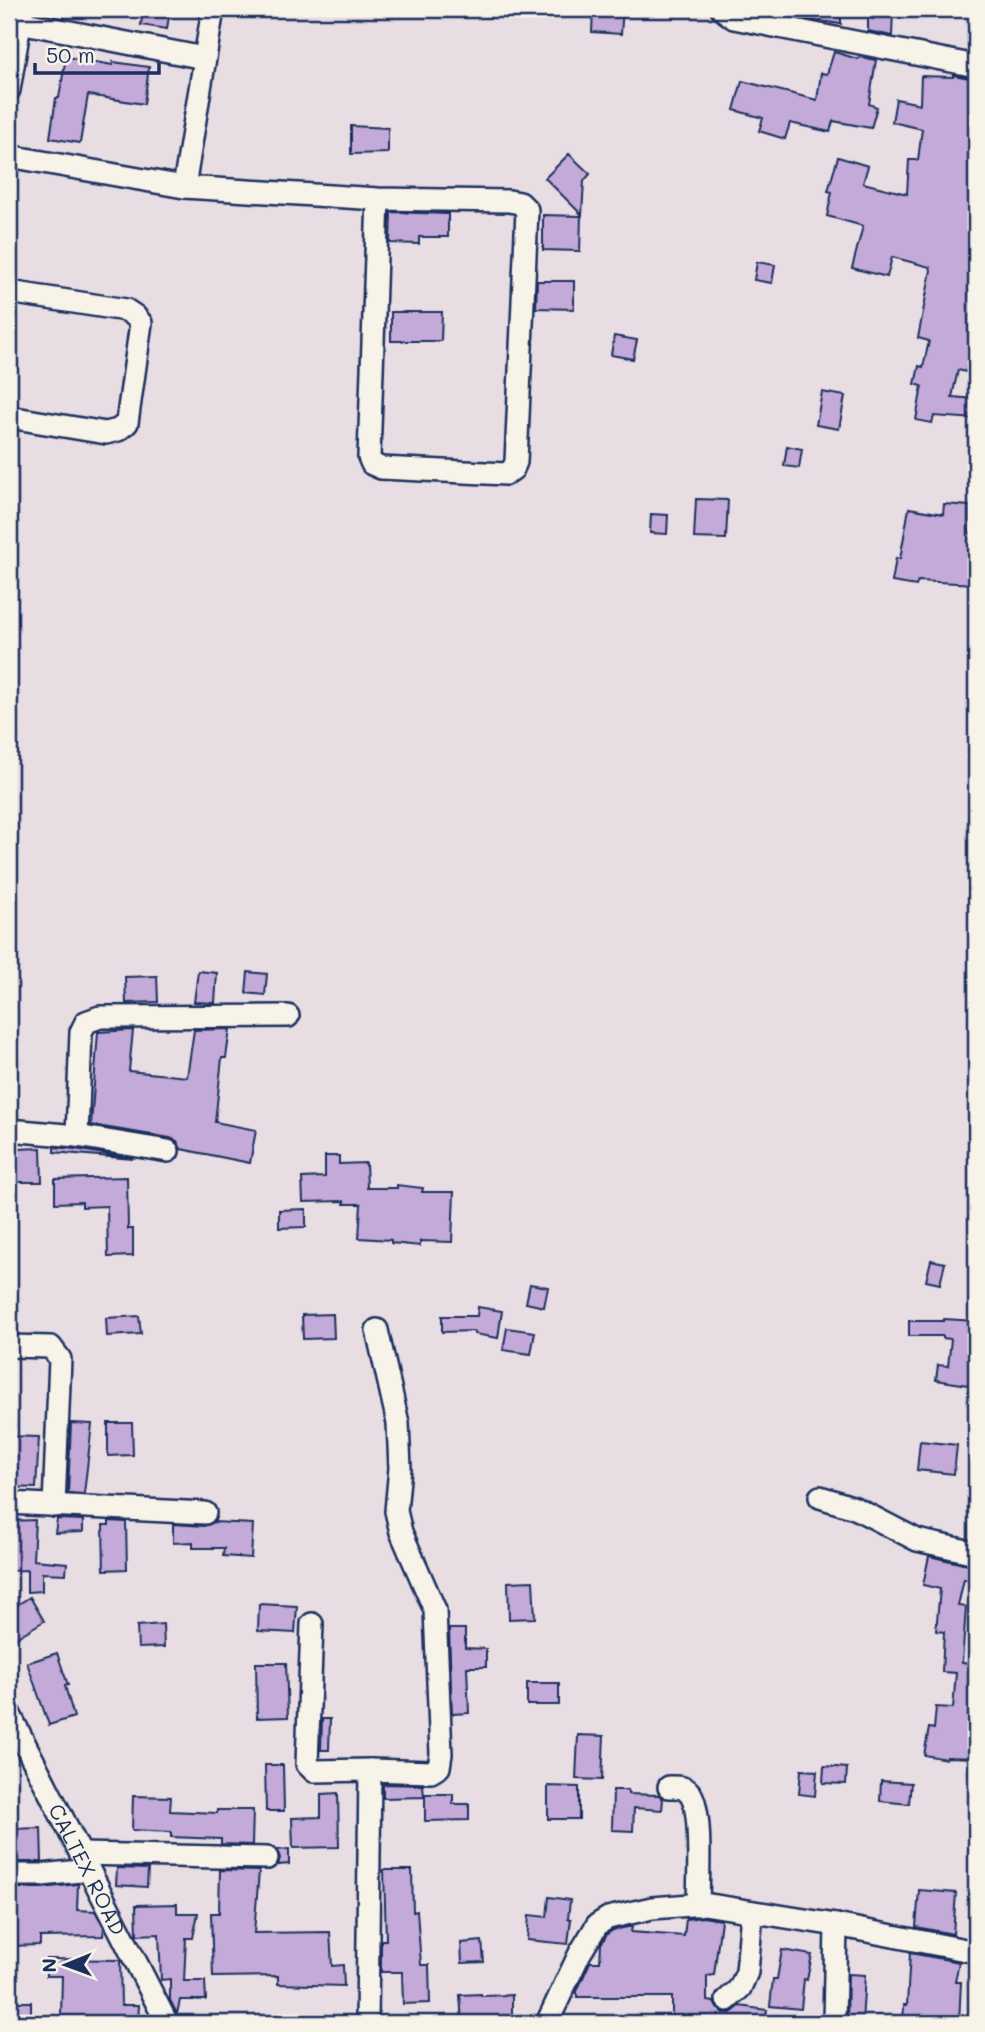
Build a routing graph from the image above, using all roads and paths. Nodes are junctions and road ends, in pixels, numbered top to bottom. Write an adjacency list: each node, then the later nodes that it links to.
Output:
1 (213, 9): 4 (street)
2 (722, 9): 5 (street)
3 (17, 17): 4 (street); 6 (street)
4 (204, 58): 8 (street)
5 (976, 66)
6 (9, 90)
7 (9, 156): 8 (street)
8 (184, 187): 9 (street)
9 (378, 199): 9 (street)
10 (9, 292): 11 (street)
11 (9, 417)
12 (288, 1016): 14 (street)
13 (9, 1130): 14 (street)
14 (77, 1136): 15 (street)
15 (168, 1151)
16 (377, 1330): 25 (street)
17 (9, 1346): 20 (street)
18 (820, 1497): 22 (street)
19 (9, 1503): 20 (street)
20 (54, 1506): 21 (street)
21 (205, 1513)
22 (976, 1553)
23 (312, 1624): 25 (street)
24 (9, 1713): 28 (street, CALTEX ROAD)
25 (370, 1770): 36 (street)
26 (669, 1787): 30 (street)
27 (267, 1858): 28 (street)
28 (85, 1862): 29 (street); 35 (street, CALTEX ROAD)
29 (9, 1875)
30 (698, 1905): 31 (street); 37 (street)
31 (752, 1912): 32 (street); 34 (street)
32 (836, 1925): 33 (street); 38 (street)
33 (976, 1952)
34 (727, 2000)
35 (167, 2023)
36 (367, 2023)
37 (547, 2023)
38 (834, 2023)

